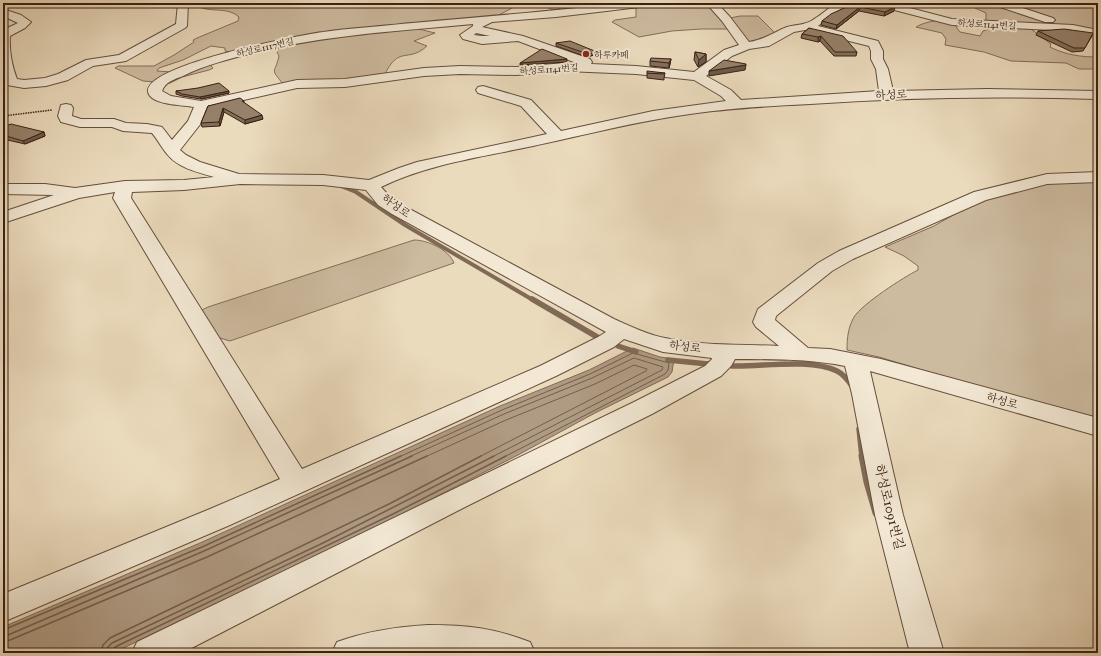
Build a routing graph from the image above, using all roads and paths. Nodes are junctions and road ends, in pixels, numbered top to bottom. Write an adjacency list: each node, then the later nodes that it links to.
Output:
1 (183, 3): 8 (street)
2 (648, 3): 9 (street, 하성로1117번길)
3 (711, 3): 13 (street)
4 (847, 3): 10 (street)
5 (879, 3): 11 (street, 하성로1141번길)
6 (998, 3): 11 (street)
7 (516, 6): 9 (street)
8 (3, 12)
9 (493, 19): 14 (street, 하성로1117번길); 20 (street, 하성로1117번길)
10 (805, 26): 13 (street); 17 (street)
11 (1072, 28): 12 (street, 하성로1141번길)
12 (1098, 33)
13 (746, 46): 15 (street)
14 (598, 67): 15 (street, 하성로1141번길); 20 (street, 하성로1141번길)
15 (697, 76): 19 (street, 하성로1141번길)
16 (483, 90): 23 (street)
17 (887, 95): 18 (street, 하성로); 19 (street, 하성로)
18 (1098, 95)
19 (737, 104): 23 (street, 하성로)
20 (201, 105): 24 (street)
21 (66, 108): 22 (path); 24 (street)
22 (3, 116)
23 (558, 136): 27 (street, 하성로)
24 (172, 149): 26 (street)
25 (1098, 177): 34 (street)
26 (240, 179): 27 (street); 28 (street)
27 (371, 185): 32 (street, 하성로)
28 (125, 186): 30 (street); 37 (street)
29 (3, 189): 30 (street)
30 (76, 193): 31 (street)
31 (3, 218)
32 (621, 331): 33 (street, 하성로); 37 (street)
33 (724, 352): 34 (street, 하성로); 39 (street)
34 (802, 354): 35 (street, 하성로)
35 (855, 360): 36 (street, 하성로); 42 (street, 하성로1091번길)
36 (1098, 427)
37 (297, 483): 38 (street)
38 (3, 608)
39 (160, 651)
40 (349, 653): 41 (street)
41 (518, 653)
42 (927, 653)

